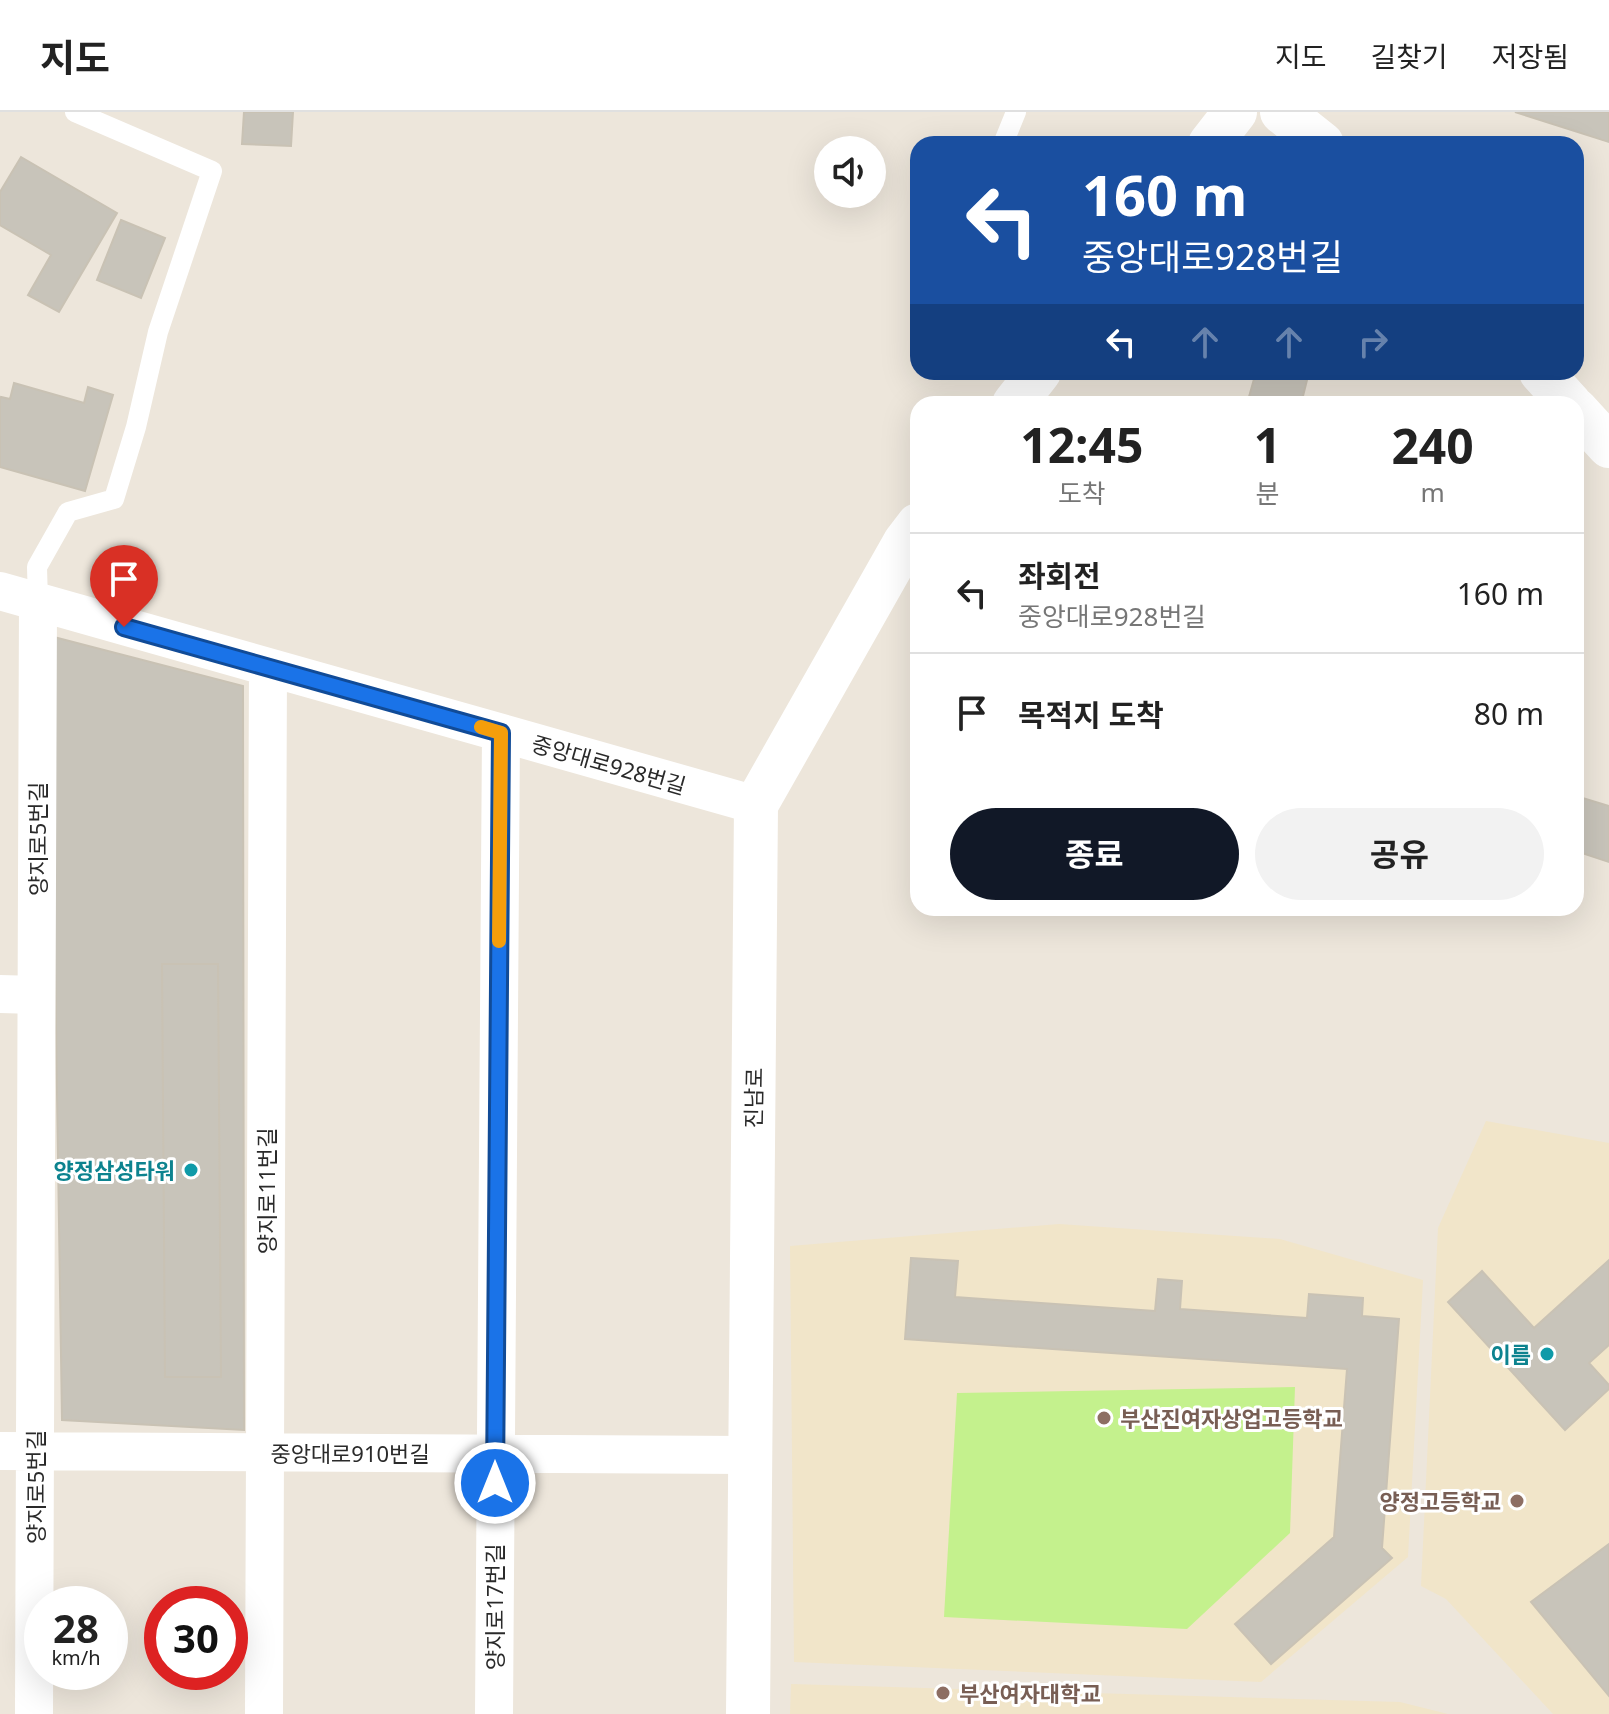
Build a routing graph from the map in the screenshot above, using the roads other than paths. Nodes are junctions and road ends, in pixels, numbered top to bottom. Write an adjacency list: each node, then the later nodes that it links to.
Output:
1 (75, 112): 14 (lane, 양지로5번길)
2 (1016, 112): 5 (lane)
3 (1235, 112): 6 (street)
4 (1282, 112): 7 (street)
5 (1006, 136)
6 (1216, 136)
7 (1312, 136)
8 (1548, 380): 9 (street)
9 (1563, 396)
10 (1584, 419): 11 (street)
11 (1609, 446)
12 (910, 535): 17 (street, 진남로)
13 (0, 591): 14 (street, 중앙대로928번길)
14 (38, 602): 15 (street, 중앙대로928번길); 18 (street, 양지로5번길)
15 (268, 667): 16 (street, 중앙대로928번길); 20 (street, 양지로11번길)
16 (501, 733): 17 (street, 중앙대로928번길); 21 (street, 양지로17번길)
17 (756, 805): 22 (street, 진남로)
18 (18, 994): 19 (street, 양지로5번길)
19 (18, 1451): 20 (street, 중앙대로910번길); 23 (street, 양지로5번길)
20 (265, 1453): 21 (street, 중앙대로910번길); 24 (street, 양지로11번길)
21 (495, 1454): 22 (street, 중앙대로910번길); 25 (street, 양지로17번길)
22 (749, 1455): 26 (street, 진남로)
23 (34, 1714)
24 (264, 1714)
25 (494, 1714)
26 (748, 1714)

